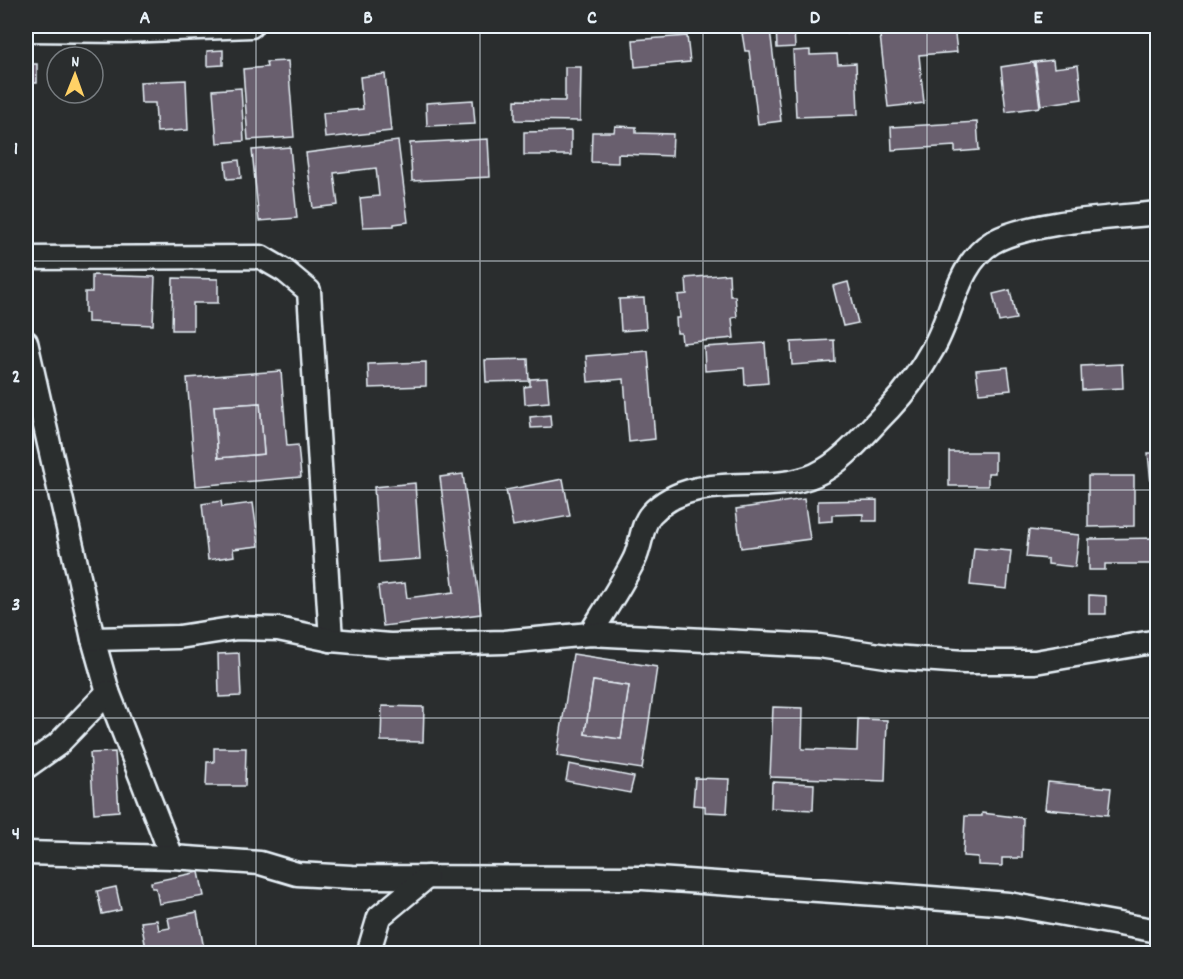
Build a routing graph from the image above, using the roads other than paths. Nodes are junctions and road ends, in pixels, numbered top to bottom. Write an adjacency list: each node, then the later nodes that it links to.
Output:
1 (251, 26): 2 (street)
2 (124, 28): 3 (street)
3 (26, 30)
4 (1158, 213): 7 (street)
5 (26, 258): 9 (street)
6 (26, 342): 8 (street)
7 (590, 634): 9 (street); 10 (street)
8 (93, 639): 9 (street); 11 (street)
9 (331, 640)
10 (1158, 641)
11 (108, 692): 12 (street); 14 (street)
12 (26, 767)
13 (26, 853): 14 (street)
14 (172, 857): 15 (street)
15 (427, 877): 16 (street); 17 (street)
16 (1158, 931)
17 (368, 954)

